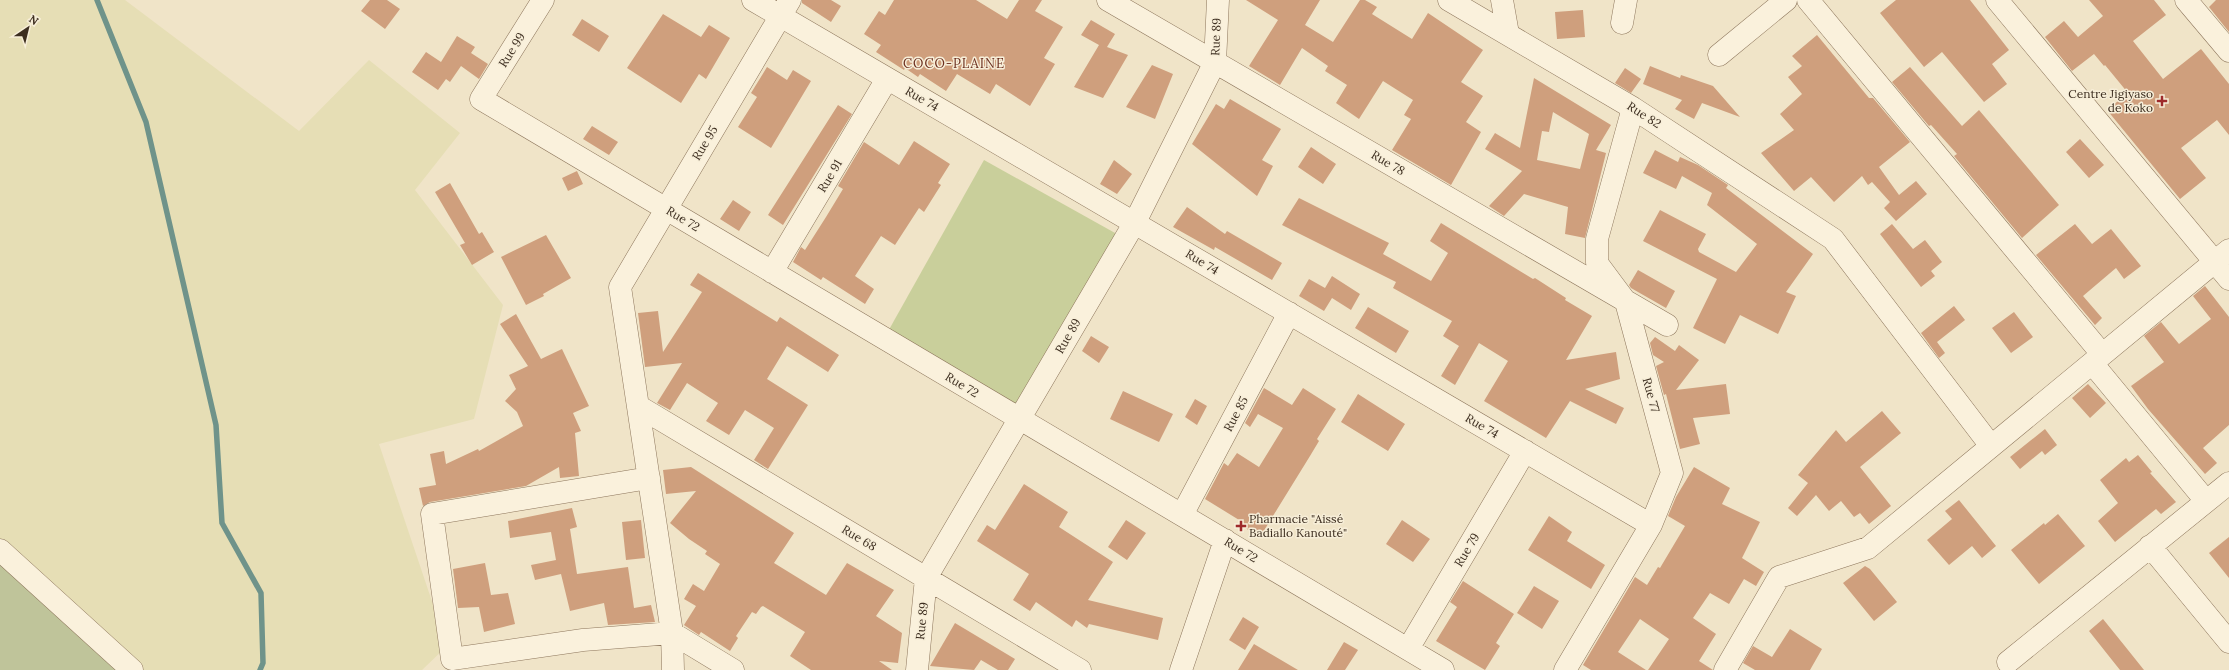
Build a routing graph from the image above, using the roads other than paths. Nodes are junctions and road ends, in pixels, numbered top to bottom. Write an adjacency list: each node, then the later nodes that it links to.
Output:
1 (542, 0): 19 (street, Rue 99)
2 (752, 0): 12 (street, Rue 74)
3 (1108, 0): 17 (street, Rue 78)
4 (1218, 0): 17 (street, Rue 89)
5 (1449, 0): 14 (street, Rue 82)
6 (1502, 0): 14 (street)
7 (1626, 0): 13 (street)
8 (1786, 0): 16 (street)
9 (1808, 0): 29 (street)
10 (1997, 0): 23 (street)
11 (2186, 0): 15 (street)
12 (786, 8): 18 (street, Rue 74); 21 (street, Rue 95)
13 (1622, 22)
14 (1508, 34): 20 (street, Rue 82)
15 (2229, 51)
16 (1719, 55)
17 (1215, 62): 22 (street, Rue 89); 26 (street, Rue 78)
18 (887, 79): 22 (street, Rue 74); 24 (street, Rue 91)
19 (481, 100): 21 (street, Rue 72)
20 (1633, 108): 26 (street, Rue 77); 32 (street, Rue 82)
21 (665, 209): 24 (street, Rue 72); 30 (street, Rue 95)
22 (1135, 222): 27 (street, Rue 74); 31 (street, Rue 89)
23 (2222, 256): 25 (street); 29 (street)
24 (772, 272): 31 (street, Rue 72)
25 (2229, 280)
26 (1626, 302): 28 (street, Rue 78); 38 (street, Rue 77)
27 (1289, 313): 33 (street, Rue 74); 37 (street, Rue 85)
28 (1667, 325)
29 (2097, 359): 32 (street); 36 (street)
30 (638, 406): 34 (street); 42 (street, Rue 68)
31 (1020, 419): 37 (street, Rue 72); 42 (street, Rue 89)
32 (1991, 446): 55 (street)
33 (1525, 451): 38 (street, Rue 74); 45 (street, Rue 79)
34 (649, 478): 43 (street); 43 (street)
35 (2229, 483): 36 (street)
36 (2206, 501): 40 (street)
37 (1182, 515): 39 (street, Rue 72)
38 (1651, 525): 54 (street, Rue 77)
39 (1225, 540): 45 (street, Rue 72); 52 (street)
40 (2150, 546): 44 (street); 46 (street)
41 (0, 550): 47 (street)
42 (926, 578): 50 (street, Rue 89); 51 (street, Rue 68)
43 (672, 633): 48 (street); 49 (street)
44 (2229, 642)
45 (1408, 649): 53 (street, Rue 72)
46 (2008, 662)
47 (132, 670)
48 (673, 670)
49 (733, 670)
50 (917, 670)
51 (1080, 670)
52 (1181, 670)
53 (1443, 670)
54 (1565, 670)
55 (1725, 670)

